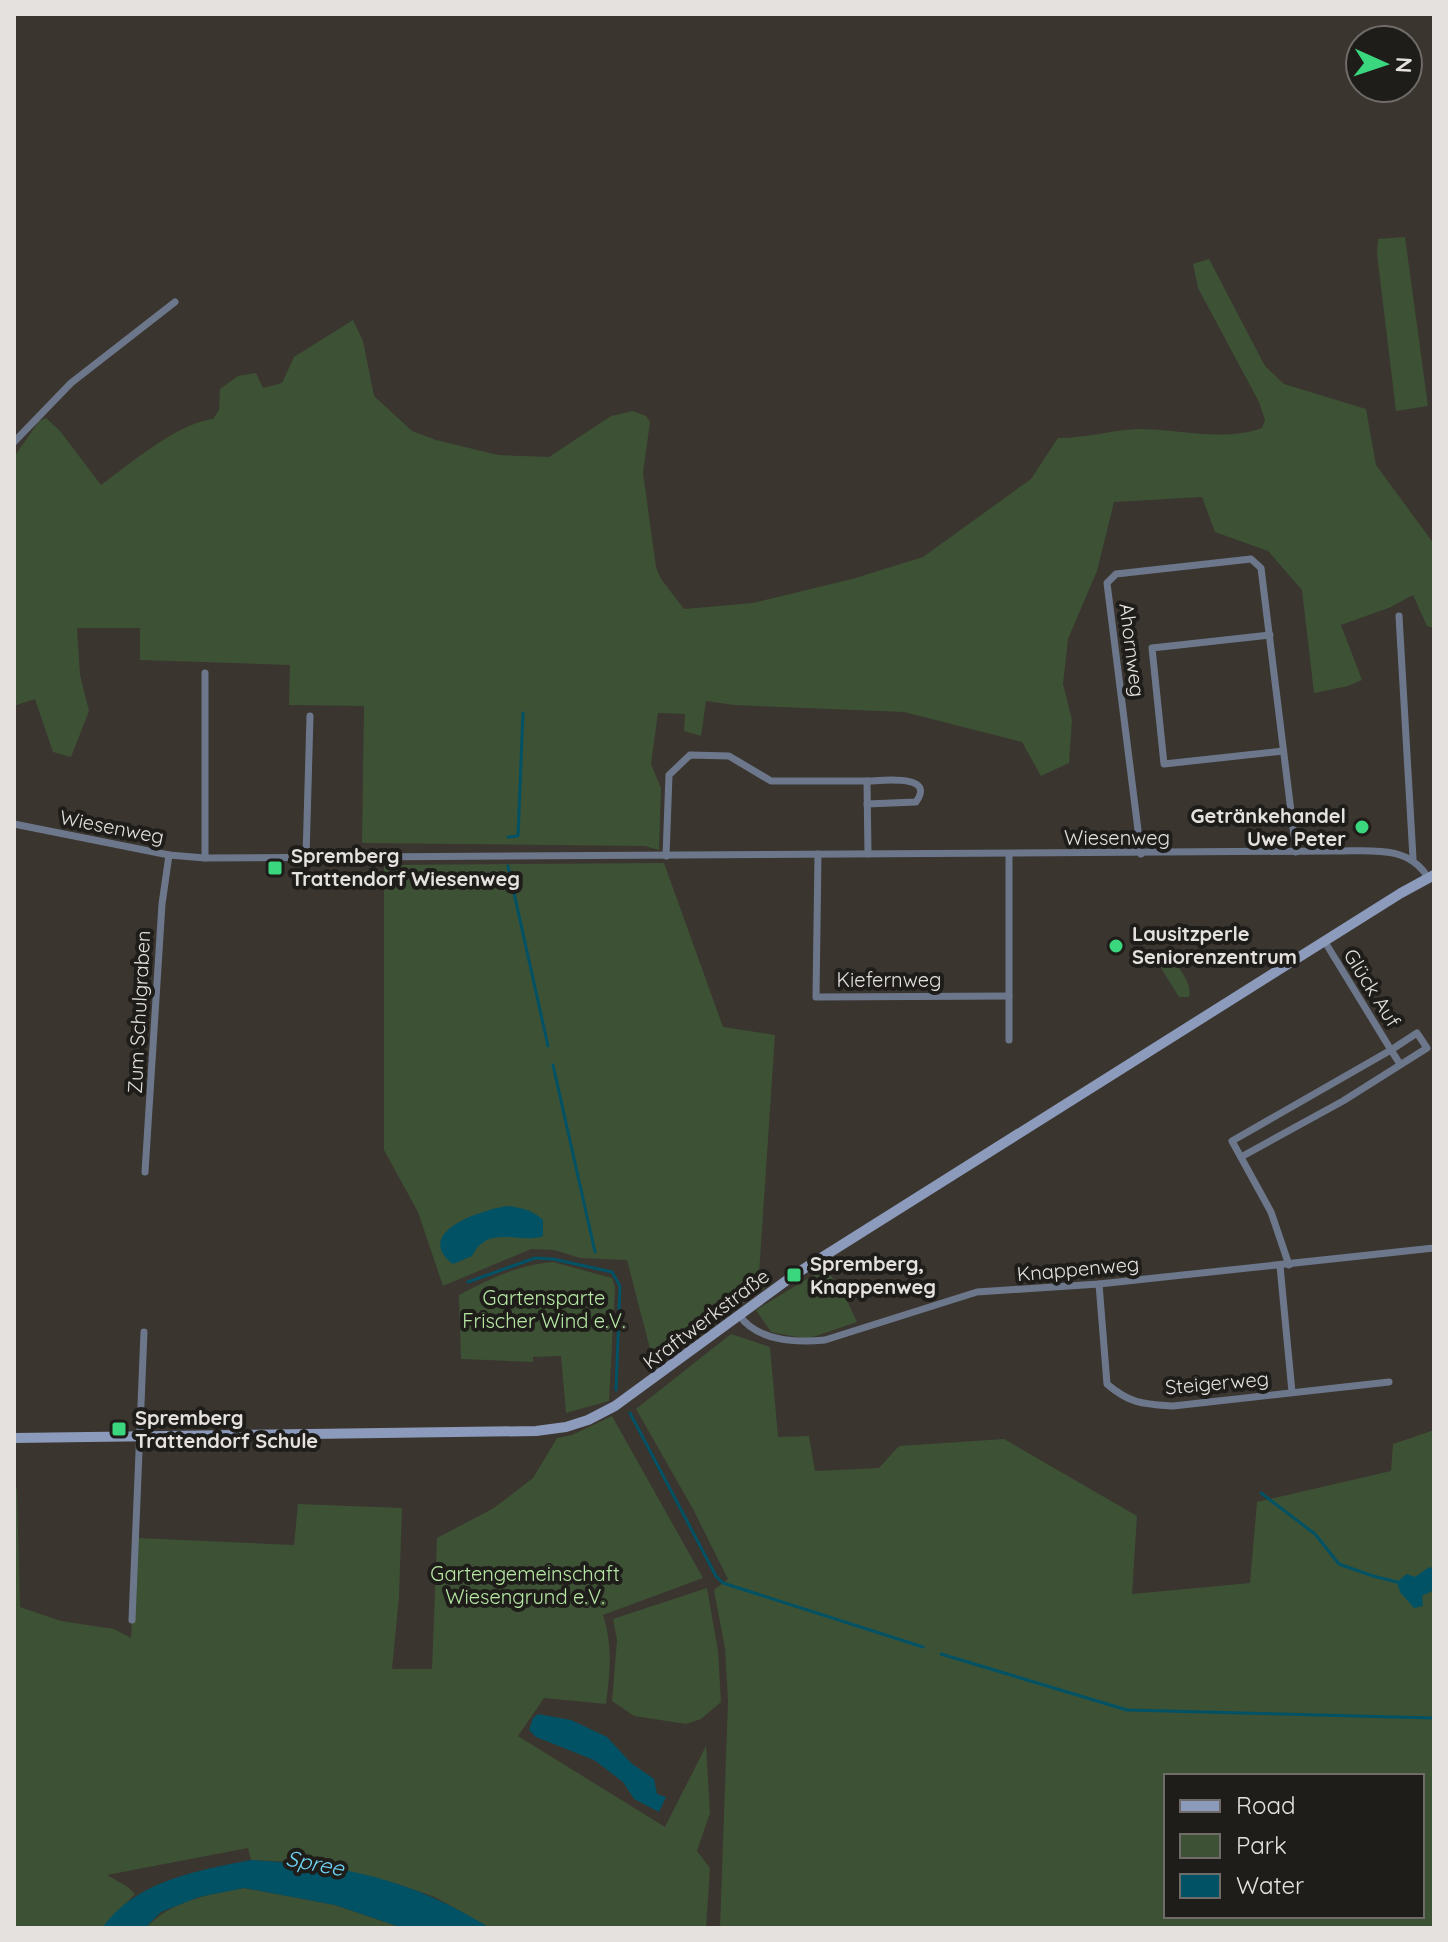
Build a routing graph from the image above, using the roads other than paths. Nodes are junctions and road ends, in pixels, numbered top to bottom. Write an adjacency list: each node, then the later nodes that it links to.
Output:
1 (175, 302): 2 (street)
2 (14, 442)
3 (1399, 616): 20 (street)
4 (1270, 635): 7 (street); 7 (street); 15 (street, Ahornweg)
5 (205, 673): 19 (street)
6 (310, 716): 18 (street)
7 (1283, 751): 11 (street)
8 (867, 781): 9 (street); 9 (street); 17 (street)
9 (867, 804): 13 (street)
10 (14, 824): 16 (street, Wiesenweg)
11 (1296, 852): 15 (street, Wiesenweg); 20 (street, Wiesenweg)
12 (818, 854): 13 (street, Wiesenweg); 17 (street, Wiesenweg); 23 (street, Kiefernweg)
13 (868, 854): 14 (street, Wiesenweg)
14 (1009, 854): 15 (street, Wiesenweg); 23 (street)
15 (1141, 854)
16 (169, 855): 19 (street, Wiesenweg); 32 (street, Zum Schulgraben)
17 (666, 856): 18 (street, Wiesenweg)
18 (306, 857): 19 (street, Wiesenweg)
19 (205, 858)
20 (1413, 858): 21 (street)
21 (1431, 876): 22 (main road, Kraftwerkstraße)
22 (1325, 942): 25 (street, Glück Auf); 36 (main road, Kraftwerkstraße)
23 (1009, 996): 24 (street)
24 (1009, 1040)
25 (1391, 1050): 26 (street, Glück Auf); 26 (street, Glück Auf); 27 (street, Glück Auf)
26 (1400, 1064): 28 (street, Glück Auf)
27 (1333, 1085): 28 (street); 29 (street, Glück Auf)
28 (1343, 1101): 30 (street, Glück Auf)
29 (1260, 1127): 30 (street); 31 (street, Glück Auf)
30 (1269, 1143): 31 (street, Glück Auf)
31 (1241, 1157): 34 (street)
32 (145, 1172)
33 (1434, 1248): 34 (street, Knappenweg)
34 (1284, 1266): 35 (street, Knappenweg); 39 (street, Steigerweg)
35 (1099, 1284): 36 (street, Knappenweg); 39 (street, Steigerweg)
36 (739, 1315): 40 (main road, Kraftwerkstraße)
37 (144, 1332): 40 (street)
38 (1389, 1382): 39 (street, Steigerweg)
39 (1292, 1392)
40 (140, 1437): 41 (main road, Kraftwerkstraße); 42 (street)
41 (14, 1438)
42 (132, 1620)

